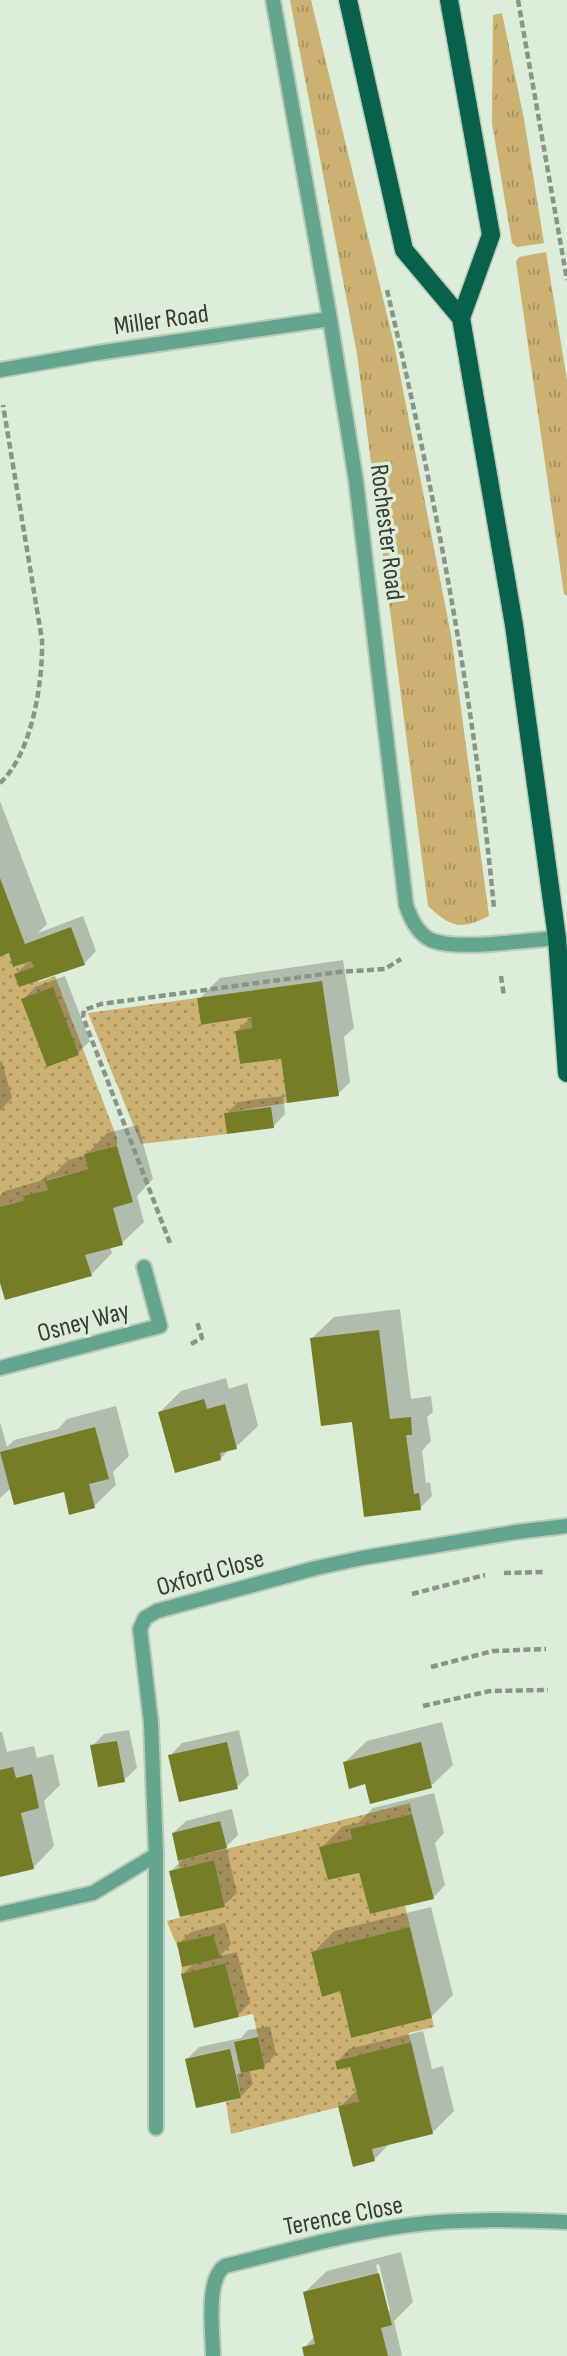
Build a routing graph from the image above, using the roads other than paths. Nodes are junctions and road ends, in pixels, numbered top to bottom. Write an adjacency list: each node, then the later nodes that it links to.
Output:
1 (273, 0): 5 (street, Rochester Road)
2 (348, 0): 4 (main road)
3 (449, 0): 4 (main road)
4 (461, 318): 7 (main road)
5 (330, 319): 6 (street, Miller Road); 7 (street, Rochester Road)
6 (0, 370)
7 (556, 938): 8 (main road)
8 (567, 1073)
9 (144, 1267): 10 (street, Osney Way)
10 (0, 1368)
11 (567, 1526): 12 (street, Oxford Close)
12 (156, 1856): 13 (street); 14 (street, Oxford Close)
13 (0, 1914)
14 (156, 2128)
15 (567, 2222): 16 (street, Terence Close)
16 (213, 2356)

